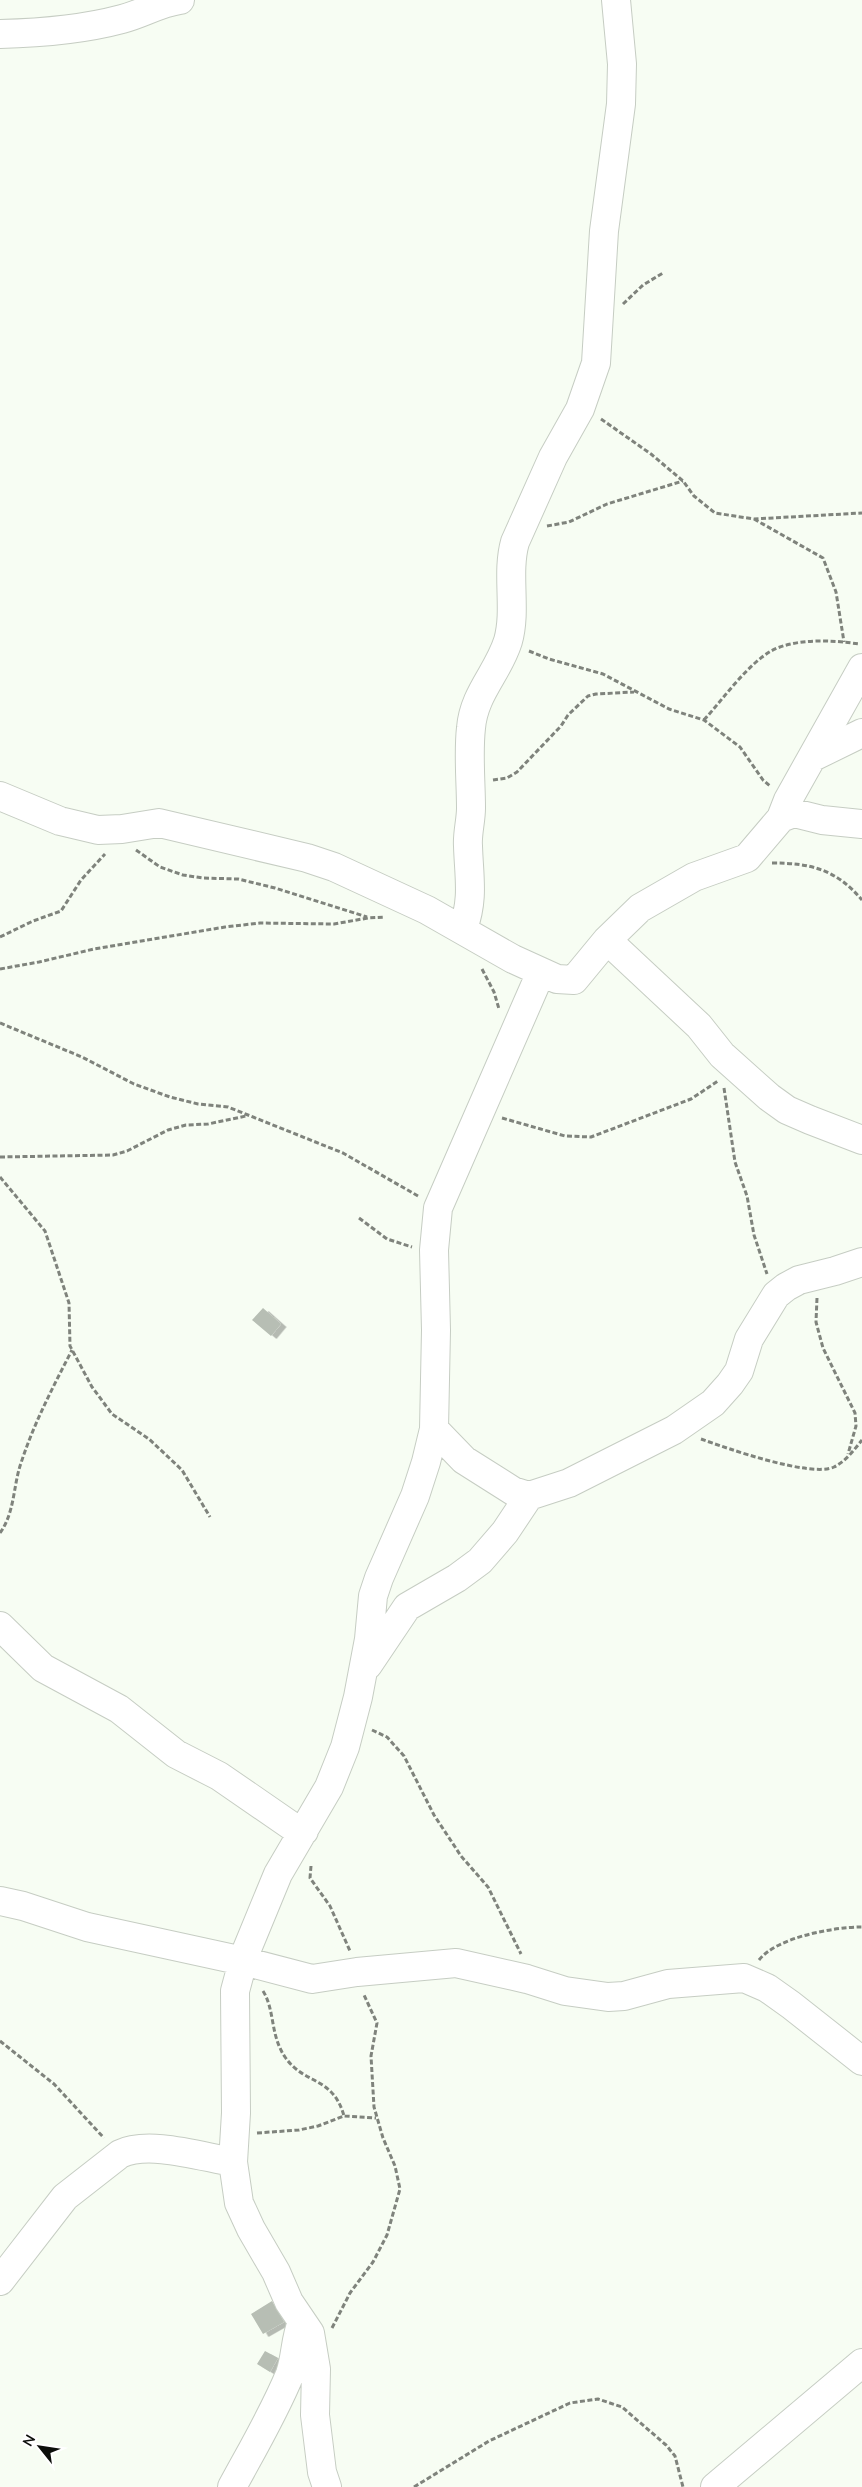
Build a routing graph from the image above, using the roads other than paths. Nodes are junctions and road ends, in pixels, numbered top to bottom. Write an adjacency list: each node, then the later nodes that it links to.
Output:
1 (180, 0): 3 (street)
2 (616, 0): 10 (street)
3 (0, 34)
4 (862, 668): 6 (street)
5 (862, 733): 6 (street)
6 (813, 758): 8 (street)
7 (3, 798): 10 (street)
8 (784, 809): 9 (street); 11 (street)
9 (862, 824)
10 (463, 929): 12 (street)
11 (607, 940): 12 (street); 13 (street)
12 (541, 972): 15 (street)
13 (862, 1140)
14 (862, 1262): 16 (street)
15 (434, 1429): 16 (street); 18 (street)
16 (529, 1496): 18 (street)
17 (0, 1626): 19 (street)
18 (363, 1672): 19 (street)
19 (304, 1830): 21 (street)
20 (0, 1901): 21 (street)
21 (250, 1963): 22 (street); 23 (street)
22 (862, 2062)
23 (233, 2162): 24 (street); 25 (street)
24 (0, 2281)
25 (302, 2322): 27 (street); 28 (street)
26 (862, 2363): 29 (street)
27 (232, 2487)
28 (327, 2487)
29 (715, 2487)

